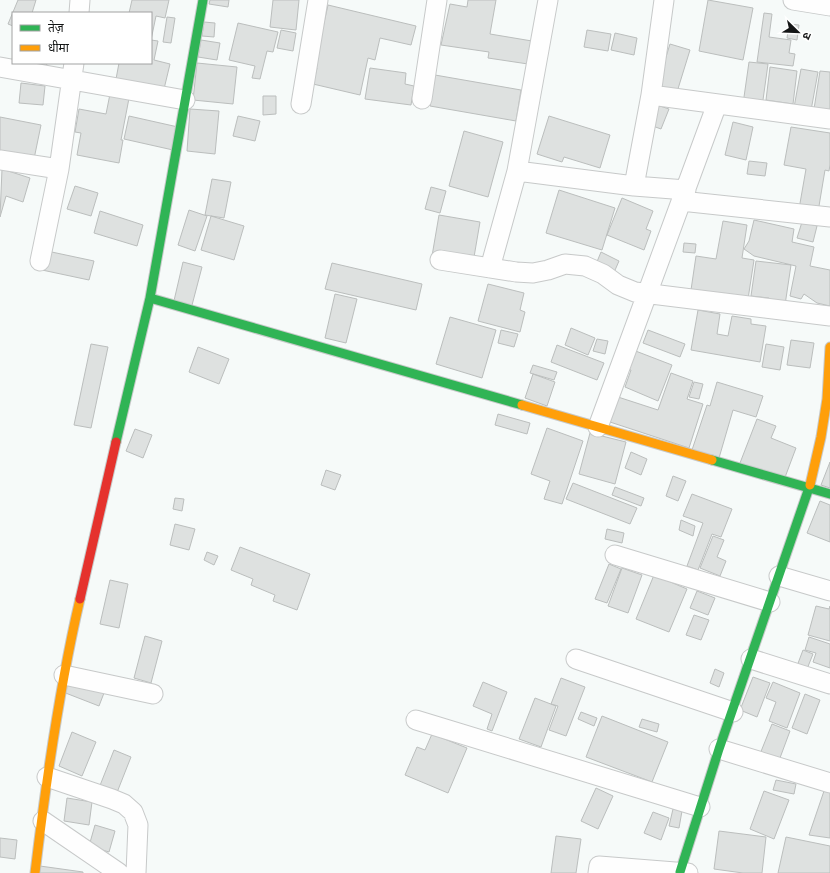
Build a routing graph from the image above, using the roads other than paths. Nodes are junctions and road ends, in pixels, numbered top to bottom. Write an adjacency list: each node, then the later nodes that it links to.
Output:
1 (80, 0): 9 (street)
2 (203, 0): 13 (street)
3 (318, 0): 15 (street)
4 (437, 0): 14 (street)
5 (548, 0): 20 (street)
6 (664, 0): 12 (street)
7 (793, 0): 8 (street)
8 (830, 6)
9 (78, 12)
10 (0, 67): 11 (street)
11 (73, 71): 13 (street); 19 (street)
12 (651, 95): 16 (street); 21 (street)
13 (185, 100): 28 (street)
14 (422, 100)
15 (301, 104)
16 (717, 104): 17 (street); 22 (street)
17 (830, 119)
18 (0, 160): 19 (street)
19 (59, 169): 25 (street)
20 (517, 171): 21 (street); 26 (street)
21 (634, 186): 22 (street)
22 (684, 195): 23 (street); 27 (street)
23 (830, 217)
24 (440, 260): 26 (street)
25 (40, 261)
26 (490, 268): 27 (street)
27 (648, 294): 29 (street); 31 (street)
28 (150, 298): 31 (street); 40 (street)
29 (830, 316)
30 (830, 347): 32 (street)
31 (598, 427): 32 (street)
32 (809, 488): 33 (street); 35 (street)
33 (830, 494)
34 (615, 555): 37 (street)
35 (779, 576): 36 (street); 37 (street)
36 (830, 591)
37 (770, 602): 39 (street)
38 (576, 659): 43 (street)
39 (751, 660): 41 (street); 43 (street)
40 (64, 675): 42 (street); 46 (street)
41 (830, 684)
42 (153, 694)
43 (733, 712): 45 (street)
44 (416, 720): 48 (street)
45 (719, 749): 47 (street); 48 (street)
46 (47, 777): 49 (street); 52 (street)
47 (830, 783)
48 (700, 807): 54 (street)
49 (43, 821): 50 (street); 51 (street)
50 (35, 873)
51 (119, 873)
52 (136, 873)
53 (598, 873): 54 (street)
54 (684, 873)

